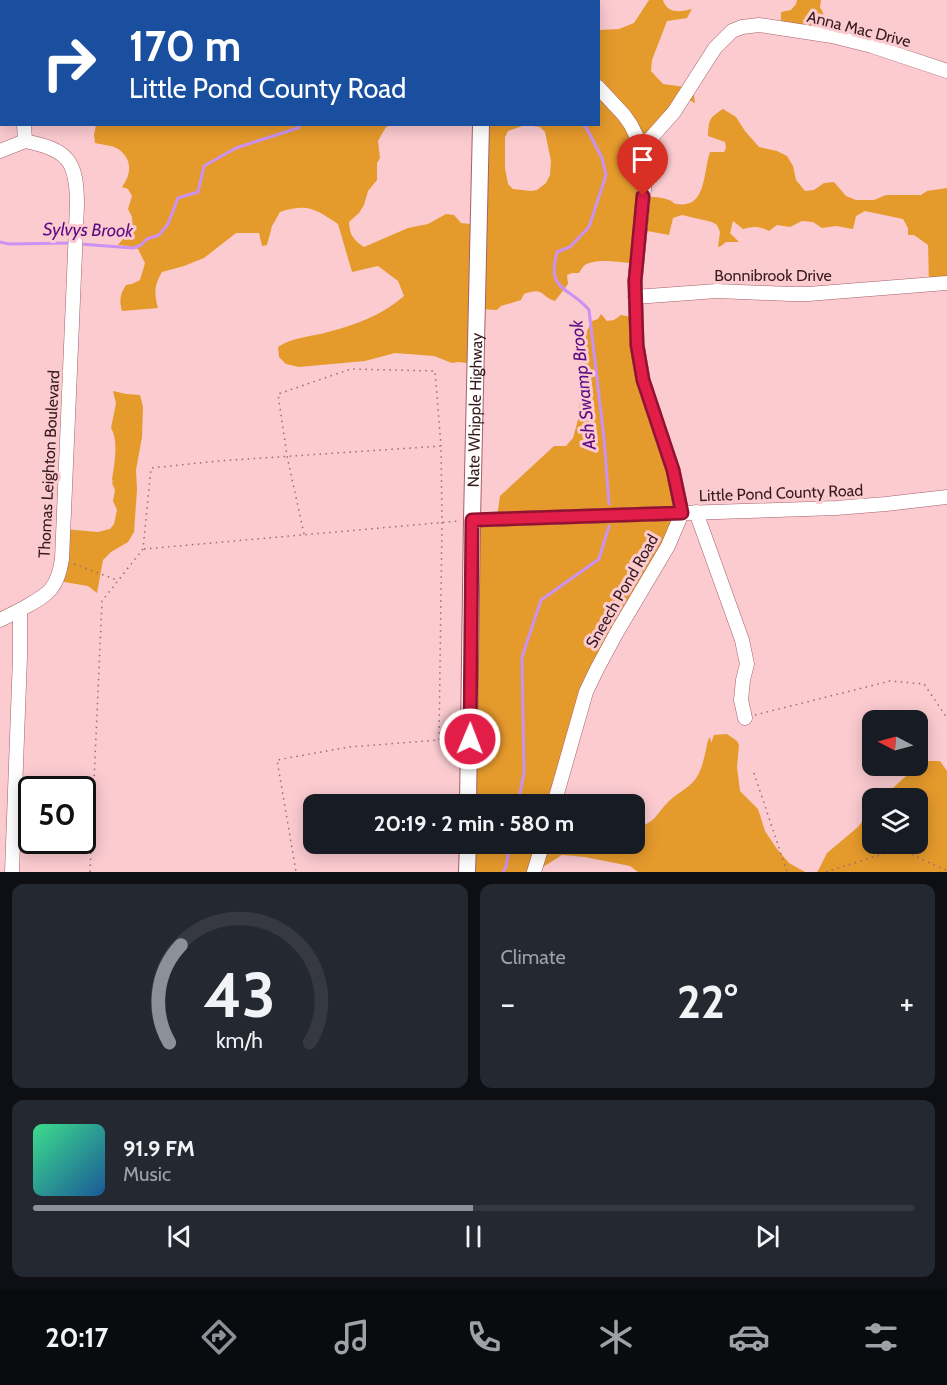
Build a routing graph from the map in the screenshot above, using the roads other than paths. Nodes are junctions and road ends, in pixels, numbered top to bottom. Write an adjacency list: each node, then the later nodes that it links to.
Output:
1 (947, 71): 6 (street, Anna Mac Drive)
2 (600, 89): 6 (street)
3 (24, 126): 5 (street)
4 (481, 126): 12 (main road, Nate Whipple Highway)
5 (25, 141): 7 (street); 13 (street, Thomas Leighton Boulevard)
6 (642, 148): 9 (street)
7 (0, 151)
8 (947, 283): 9 (street, Bonnibrook Drive)
9 (635, 297): 11 (street)
10 (947, 497): 11 (street, Little Pond County Road)
11 (689, 513): 12 (street, Little Pond County Road); 15 (street); 17 (street, Sneech Pond Road)
12 (472, 520): 16 (main road, Nate Whipple Highway)
13 (20, 610): 14 (street, Thomas Leighton Boulevard); 20 (street)
14 (0, 620)
15 (745, 718)
16 (468, 794)
17 (557, 794)
18 (468, 854): 21 (main road)
19 (540, 854): 22 (street)
20 (12, 872)
21 (467, 872)
22 (534, 872)

